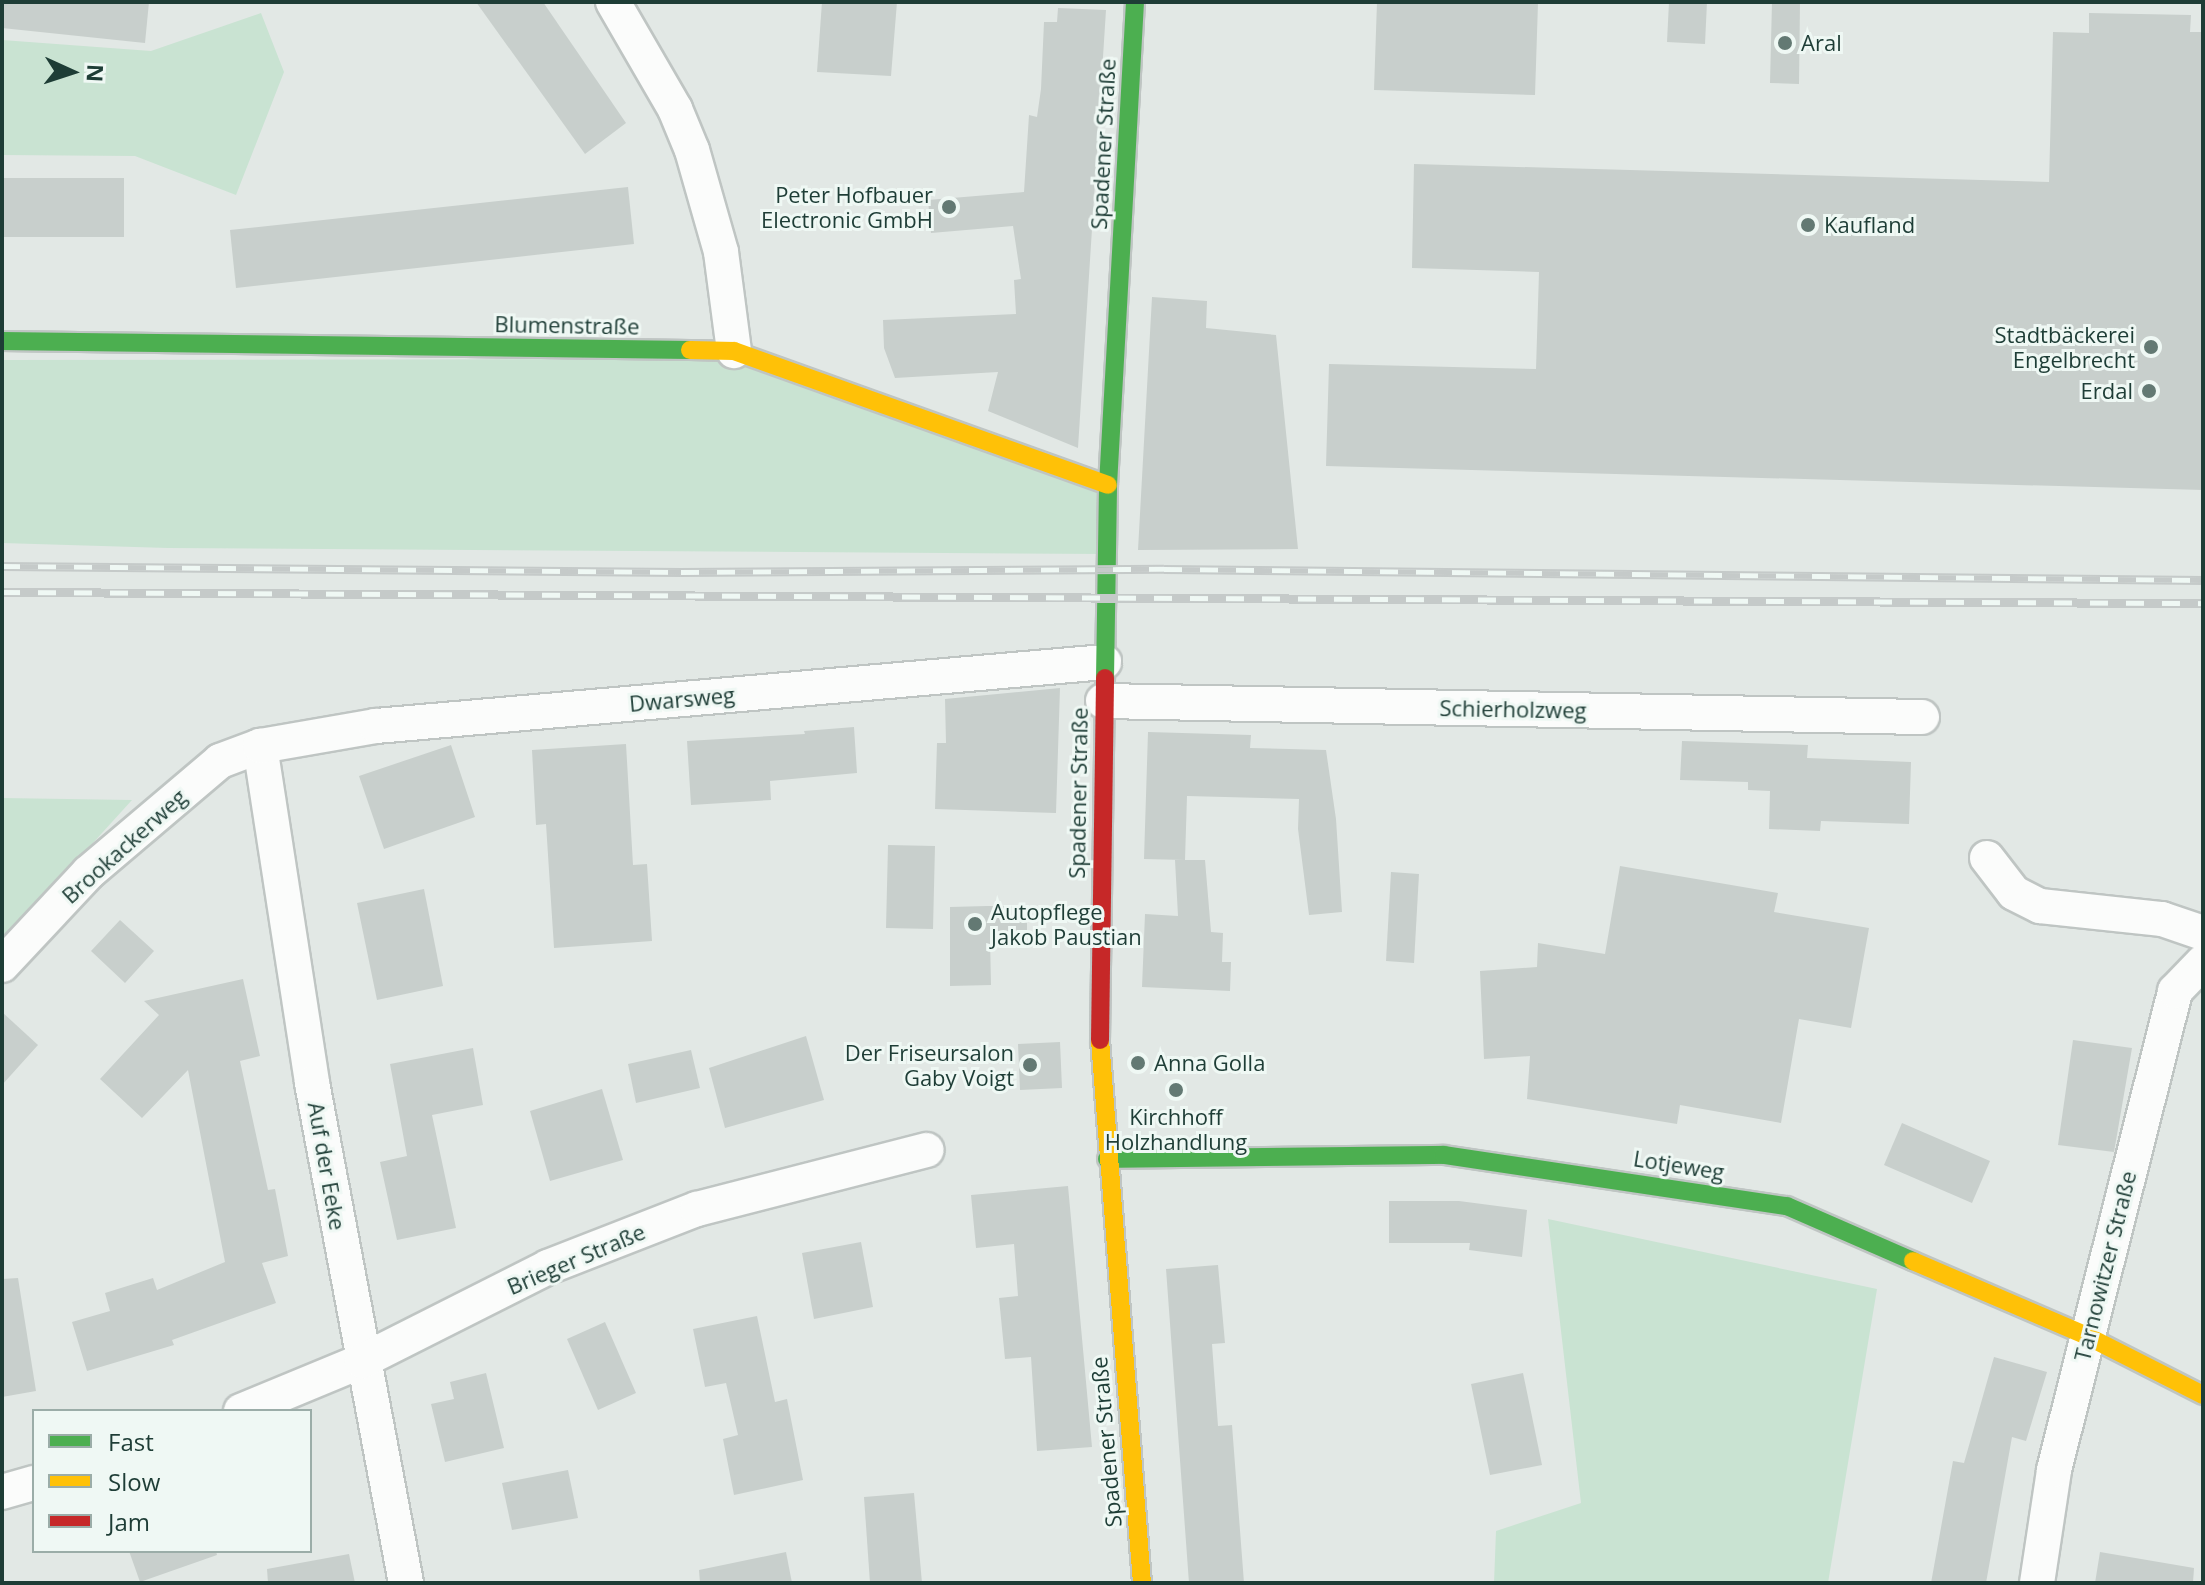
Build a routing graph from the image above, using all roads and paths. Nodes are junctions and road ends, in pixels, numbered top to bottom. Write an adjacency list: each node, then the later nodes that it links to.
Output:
1 (613, 2): 4 (street)
2 (1135, 2): 5 (street, Spadener Straße)
3 (2, 341): 4 (street, Blumenstraße)
4 (734, 351): 5 (street, Blumenstraße)
5 (1108, 485): 6 (street, Spadener Straße)
6 (1104, 662): 7 (street, Spadener Straße); 9 (street, Dwarsweg)
7 (1103, 701): 8 (street, Schierholzweg); 15 (street, Spadener Straße)
8 (1922, 717)
9 (260, 746): 13 (street, Brookackerweg); 17 (street, Auf der Eeke)
10 (1987, 858): 11 (street)
11 (2203, 933)
12 (2203, 962): 16 (street, Tarnowitzer Straße)
13 (2, 965)
14 (927, 1150): 17 (street, Brieger Straße)
15 (1107, 1159): 16 (street, Lotjeweg); 23 (street, Spadener Straße)
16 (2087, 1336): 18 (street, Lotjeweg); 24 (street, Tarnowitzer Straße)
17 (362, 1361): 19 (street, Brieger Straße); 22 (street, Auf der Eeke)
18 (2203, 1395)
19 (246, 1409)
20 (32, 1484): 21 (street)
21 (2, 1492)
22 (406, 1583)
23 (1142, 1583)
24 (2037, 1583)

